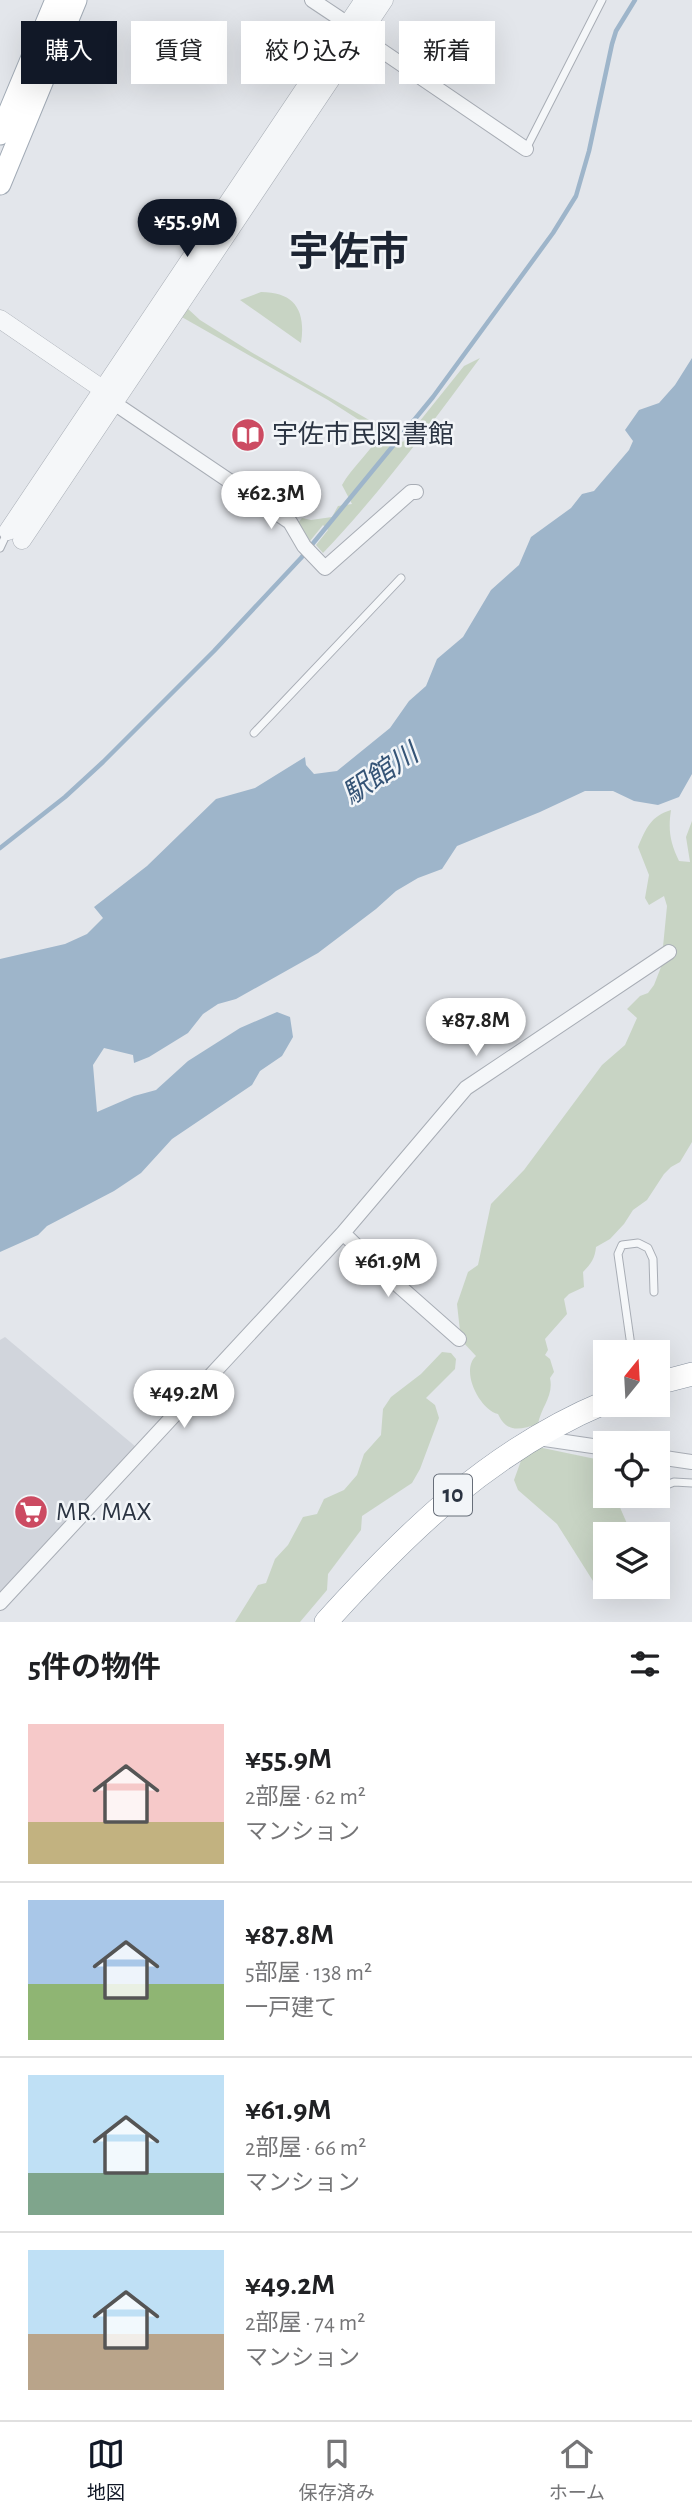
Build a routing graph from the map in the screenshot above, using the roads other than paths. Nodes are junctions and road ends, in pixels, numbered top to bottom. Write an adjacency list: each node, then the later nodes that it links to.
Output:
1 (76, 0): 14 (main road)
2 (312, 0): 7 (street)
3 (364, 0): 8 (street)
4 (384, 0): 9 (street)
5 (602, 0): 13 (lane)
6 (52, 2): 12 (main road)
7 (341, 21)
8 (357, 21)
9 (363, 21)
10 (385, 51): 13 (street)
11 (318, 84): 16 (street)
12 (0, 134)
13 (526, 149)
14 (0, 184)
15 (0, 319): 16 (street)
16 (111, 397): 17 (street); 18 (street)
17 (416, 492)
18 (15, 535): 19 (lane)
19 (0, 548)
20 (401, 578): 21 (lane)
21 (254, 733)
22 (669, 952): 23 (street)
23 (343, 1233): 25 (street); 36 (street)
24 (654, 1292): 26 (lane)
25 (459, 1339)
26 (630, 1340)
27 (692, 1374): 28 (highway)
28 (670, 1380)
29 (593, 1408): 30 (highway, 10)
30 (535, 1437): 31 (street); 37 (highway, 10)
31 (593, 1446)
32 (670, 1459): 33 (street)
33 (692, 1462)
34 (692, 1483): 35 (lane)
35 (670, 1484)
36 (0, 1603)
37 (326, 1622)

